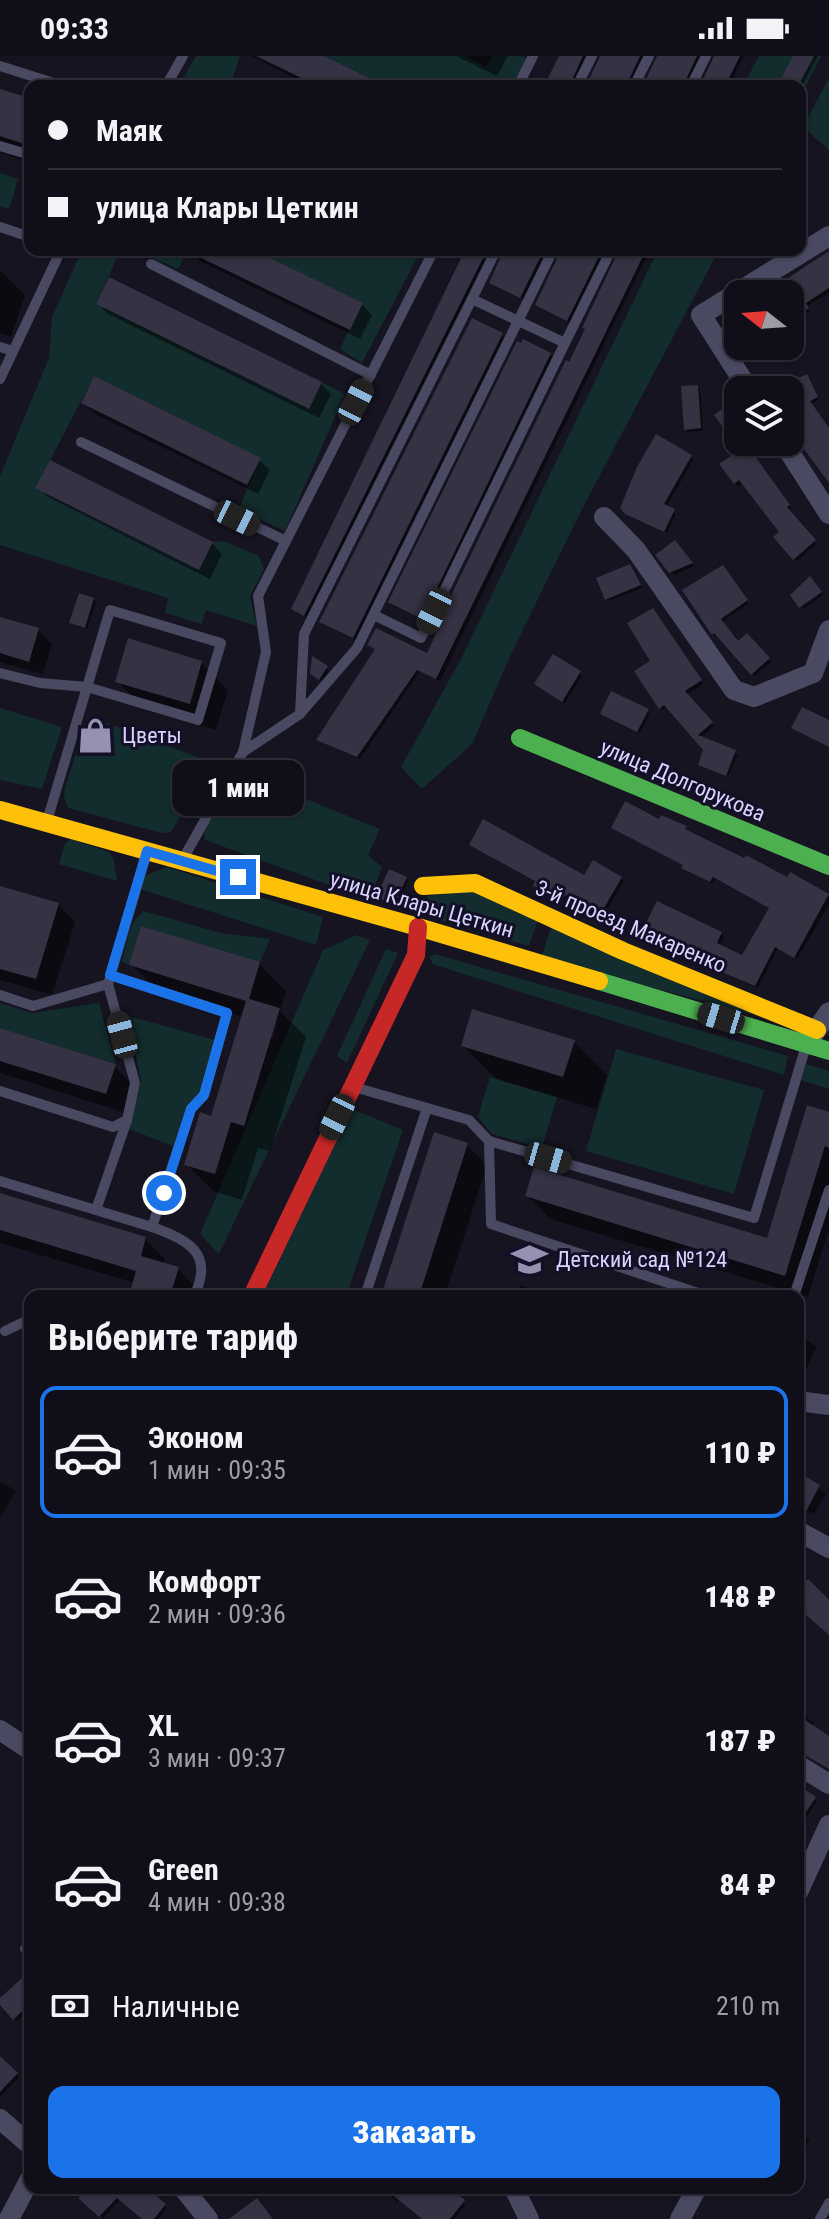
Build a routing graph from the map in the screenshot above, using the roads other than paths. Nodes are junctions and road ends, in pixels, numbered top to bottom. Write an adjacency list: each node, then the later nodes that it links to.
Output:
1 (183, 56): 8 (lane)
2 (533, 56): 9 (lane)
3 (592, 56): 10 (lane)
4 (649, 56): 11 (lane)
5 (706, 56): 12 (lane)
6 (0, 66): 7 (lane)
7 (44, 80)
8 (169, 80)
9 (521, 80)
10 (580, 80)
11 (637, 80)
12 (694, 80)
13 (0, 146): 14 (lane)
14 (24, 153)
15 (0, 227): 16 (lane)
16 (24, 235)
17 (829, 236): 18 (street)
18 (806, 250)
19 (58, 256): 30 (lane)
20 (431, 256): 31 (lane)
21 (493, 256): 26 (lane)
22 (550, 256): 27 (lane)
23 (608, 256): 28 (lane)
24 (797, 256): 32 (street)
25 (151, 264): 31 (lane)
26 (472, 299): 27 (lane); 44 (lane)
27 (518, 321): 28 (lane); 39 (lane)
28 (565, 343): 39 (lane)
29 (0, 347): 30 (lane)
30 (13, 351): 33 (lane)
31 (371, 375): 38 (lane)
32 (740, 376)
33 (0, 379)
34 (81, 442): 38 (lane)
35 (792, 456): 36 (street)
36 (829, 514)
37 (604, 517): 42 (street)
38 (286, 541): 46 (lane)
39 (374, 615): 44 (lane)
40 (829, 630): 42 (street)
41 (0, 673): 43 (lane)
42 (821, 678)
43 (87, 687): 43 (lane); 48 (lane)
44 (300, 714): 46 (lane)
45 (520, 738): 51 (street, улица Долгорукова)
46 (243, 752): 50 (lane)
47 (0, 810): 48 (street, улица Клары Цеткин)
48 (46, 823): 49 (street, улица Клары Цеткин)
49 (147, 851): 50 (street, улица Клары Цеткин); 54 (lane)
50 (182, 861): 53 (street, улица Клары Цеткин)
51 (829, 866)
52 (423, 886): 57 (street, 3-й проезд Макаренко)
53 (418, 927): 57 (street, улица Клары Цеткин); 59 (street)
54 (109, 980): 55 (lane); 62 (lane); 67 (lane)
55 (0, 995)
56 (829, 1012): 57 (street)
57 (812, 1037): 58 (street, улица Клары Цеткин); 63 (lane)
58 (829, 1051)
59 (352, 1086): 61 (lane); 69 (street)
60 (0, 1091): 62 (lane)
61 (427, 1108): 63 (lane); 70 (lane)
62 (127, 1120): 66 (lane)
63 (489, 1141): 71 (lane)
64 (0, 1181): 66 (lane)
65 (829, 1190): 72 (lane)
66 (96, 1210): 67 (lane)
67 (152, 1227): 68 (lane)
68 (197, 1290)
69 (255, 1290)
70 (367, 1290)
71 (691, 1290)
72 (796, 1290)
73 (24, 1322): 74 (lane)
74 (5, 1331)
75 (804, 1402): 76 (street)
76 (829, 1405)
77 (804, 1534): 78 (street)
78 (829, 1548)
79 (0, 1730): 80 (street)
80 (24, 1746)
81 (804, 1769): 82 (street)
82 (829, 1784)
83 (829, 1825): 84 (street)
84 (804, 1879)
85 (0, 2119): 86 (street)
86 (24, 2140)
87 (24, 2190): 93 (street)
88 (188, 2194): 94 (street)
89 (517, 2194): 92 (street)
90 (694, 2194): 95 (street)
91 (829, 2203): 96 (lane)
92 (527, 2217)
93 (9, 2219)
94 (208, 2219)
95 (680, 2219)
96 (820, 2219)

